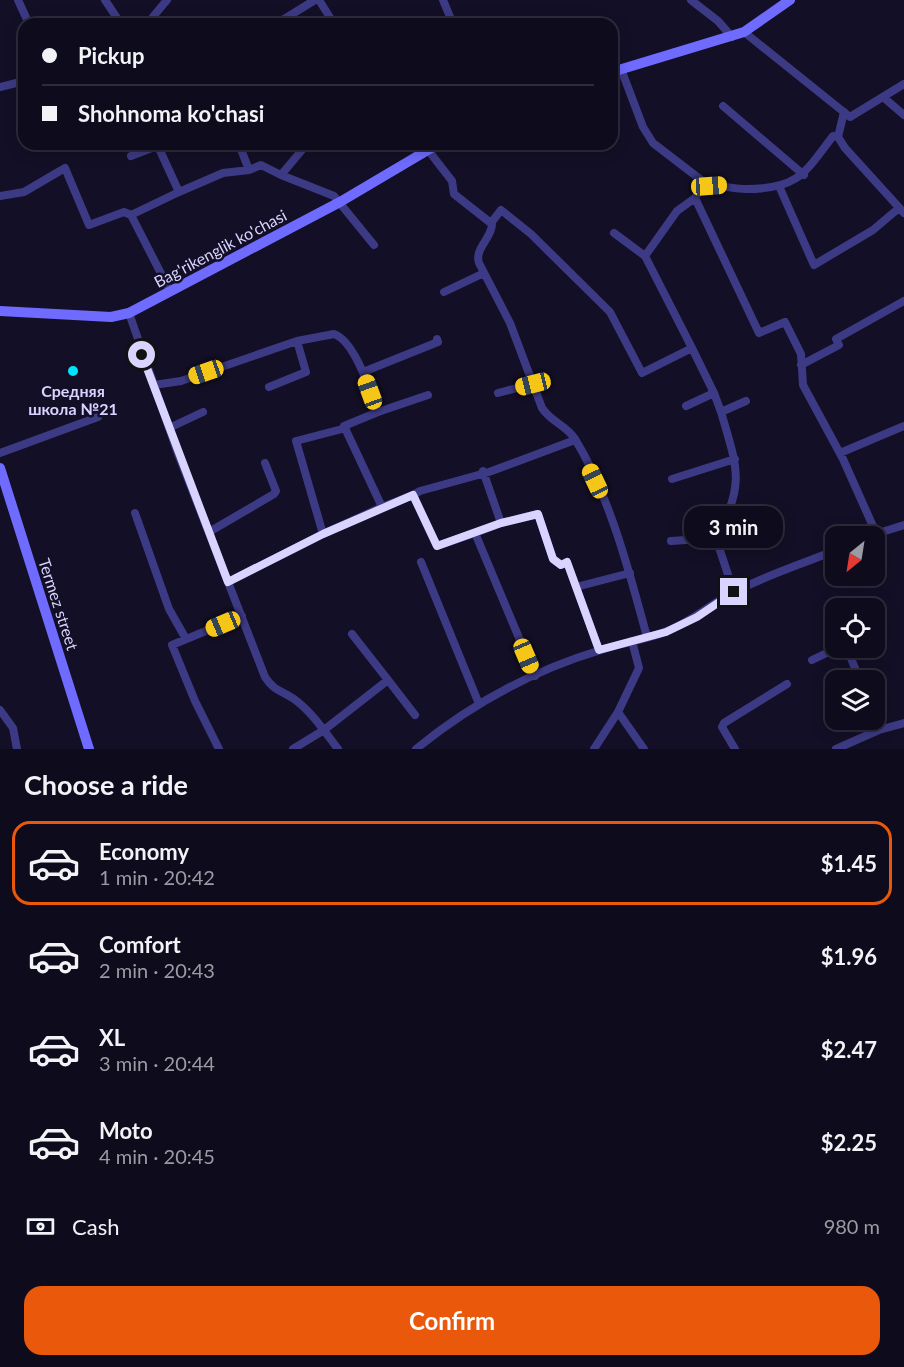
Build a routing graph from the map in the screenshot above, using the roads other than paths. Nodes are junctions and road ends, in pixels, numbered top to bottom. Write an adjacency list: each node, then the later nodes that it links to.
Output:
1 (18, 0): 9 (street)
2 (105, 0): 10 (street)
3 (167, 0): 11 (street)
4 (315, 0): 12 (street)
5 (319, 0): 13 (street)
6 (443, 0): 14 (street)
7 (691, 0): 16 (street)
8 (789, 0): 15 (main road)
9 (26, 18)
10 (117, 18)
11 (152, 18)
12 (286, 18)
13 (330, 18)
14 (450, 18)
15 (744, 32): 16 (main road); 24 (street)
16 (732, 37): 17 (main road)
17 (618, 69)
18 (618, 74): 37 (street)
19 (18, 82): 21 (street)
20 (904, 84): 22 (street)
21 (0, 87)
22 (883, 97): 24 (street); 25 (street)
23 (723, 106): 36 (street)
24 (844, 112): 26 (street)
25 (904, 115)
26 (838, 137): 36 (street); 43 (street)
27 (145, 150): 33 (street)
28 (159, 150): 39 (street)
29 (241, 150): 34 (street)
30 (302, 150): 35 (street)
31 (424, 150): 42 (main road, Bag'rikenglik ko'chasi)
32 (429, 150): 45 (street)
33 (131, 156)
34 (249, 170): 35 (street); 39 (street)
35 (281, 175): 42 (street)
36 (804, 175): 38 (street)
37 (703, 184): 38 (street); 41 (street)
38 (779, 186): 43 (street)
39 (179, 192): 44 (street)
40 (0, 196): 44 (street)
41 (695, 198): 48 (street); 58 (street)
42 (340, 202): 47 (street); 50 (main road, Bag'rikenglik ko'chasi)
43 (902, 210)
44 (131, 215): 50 (street)
45 (491, 223): 49 (street); 57 (street)
46 (614, 233): 48 (street)
47 (374, 245)
48 (645, 256): 57 (street)
49 (484, 273): 51 (street); 60 (street)
50 (170, 291): 54 (main road, Bag'rikenglik ko'chasi)
51 (444, 292)
52 (904, 301): 58 (street)
53 (0, 312): 54 (main road, Bag'rikenglik ko'chasi)
54 (129, 314): 61 (street)
55 (437, 339): 59 (street)
56 (297, 341): 59 (street); 61 (street); 62 (street)
57 (692, 348): 64 (street)
58 (801, 365): 77 (street)
59 (363, 372): 69 (street)
60 (533, 384): 63 (street); 75 (street)
61 (154, 385): 73 (street)
62 (269, 387)
63 (498, 393)
64 (714, 393): 67 (street); 70 (street)
65 (428, 395): 69 (street)
66 (746, 401): 70 (street)
67 (686, 406)
68 (203, 412): 73 (street)
69 (378, 412): 74 (street)
70 (721, 412): 78 (street)
71 (98, 417): 76 (street)
72 (904, 426): 77 (street)
73 (169, 428): 90 (street)
74 (346, 428): 84 (street); 92 (street)
75 (575, 440): 81 (street); 97 (street)
76 (0, 453)
77 (840, 453): 88 (street)
78 (735, 459): 82 (street); 93 (street)
79 (265, 463): 90 (street)
80 (0, 468): 123 (main road, Termez street)
81 (483, 471): 83 (street); 86 (street)
82 (672, 478)
83 (413, 495): 84 (street); 91 (street)
84 (382, 507): 92 (street)
85 (135, 513): 104 (street)
86 (501, 523): 91 (street); 99 (street)
87 (904, 525): 89 (street)
88 (873, 526)
89 (885, 530)
90 (209, 532): 98 (street)
91 (475, 533): 109 (street)
92 (323, 534): 98 (street)
93 (716, 538): 94 (street); 100 (street)
94 (671, 541)
95 (825, 554): 100 (street)
96 (421, 562): 112 (street)
97 (630, 573): 99 (street); 103 (street)
98 (228, 582): 101 (street)
99 (576, 587): 106 (street)
100 (734, 592): 103 (street)
101 (242, 616): 104 (street); 120 (street)
102 (352, 634): 110 (street)
103 (647, 637): 105 (street)
104 (186, 639): 124 (street)
105 (632, 641): 106 (street); 114 (street)
106 (599, 650): 109 (street)
107 (825, 654): 108 (street)
108 (812, 660)
109 (535, 676): 112 (street)
110 (388, 680): 115 (street); 120 (street)
111 (787, 684): 130 (street)
112 (479, 704): 127 (street)
113 (0, 710): 117 (street)
114 (618, 712): 128 (street); 129 (street)
115 (415, 715)
116 (904, 723): 119 (street)
117 (11, 726): 118 (street); 122 (street)
118 (0, 727)
119 (885, 728)
120 (324, 730): 125 (street); 126 (street)
121 (879, 730): 131 (street)
122 (16, 749)
123 (89, 749)
124 (219, 749)
125 (293, 749)
126 (338, 749)
127 (416, 749)
128 (594, 749)
129 (644, 749)
130 (735, 749)
131 (836, 749)

